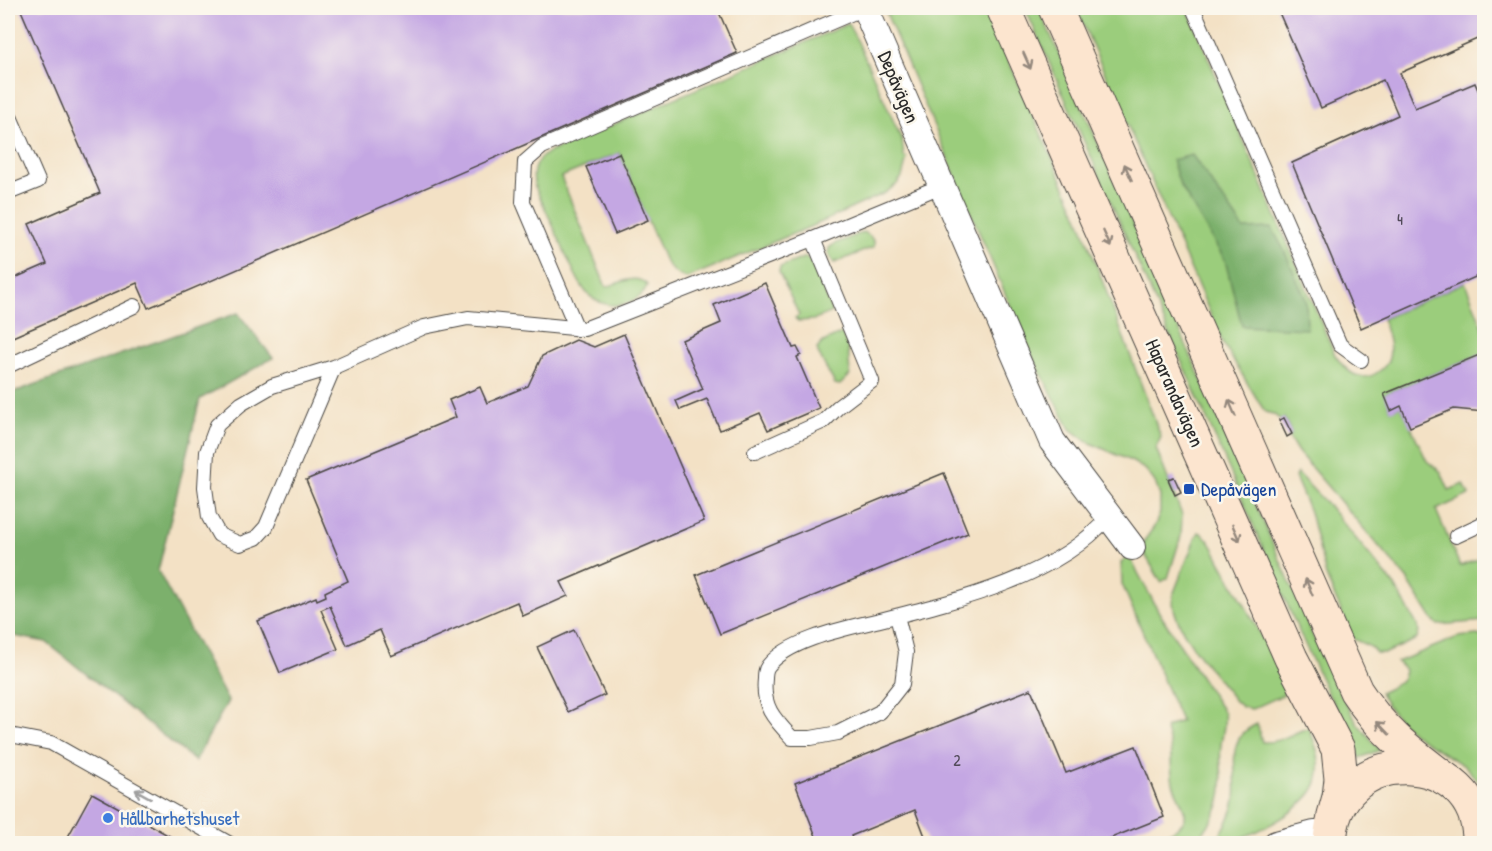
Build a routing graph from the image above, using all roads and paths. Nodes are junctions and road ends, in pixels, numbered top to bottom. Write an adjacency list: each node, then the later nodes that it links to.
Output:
1 (864, 8): 6 (street, Depåvägen); 10 (lane)
2 (1003, 8): 22 (main road, Haparandavägen, one-way to 22)
3 (1055, 8): 21 (main road, one-way to 3)
4 (1193, 8): 11 (lane)
5 (8, 112): 7 (lane)
6 (941, 186): 8 (lane); 15 (street, Depåvägen)
7 (8, 193)
8 (813, 239): 10 (lane); 14 (lane)
9 (134, 306): 12 (lane)
10 (577, 329): 13 (lane)
11 (1361, 360)
12 (8, 366)
13 (334, 367): 13 (lane)
14 (755, 452)
15 (1108, 517): 18 (street, Depåvägen); 19 (lane)
16 (1485, 523): 17 (lane)
17 (1456, 536)
18 (1132, 548)
19 (897, 615): 19 (lane)
20 (8, 738): 23 (lane, one-way to 20)
21 (1444, 778): 22 (main road); 25 (main road)
22 (1331, 831): 24 (street)
23 (230, 843)
24 (1276, 843)
25 (1479, 843)

